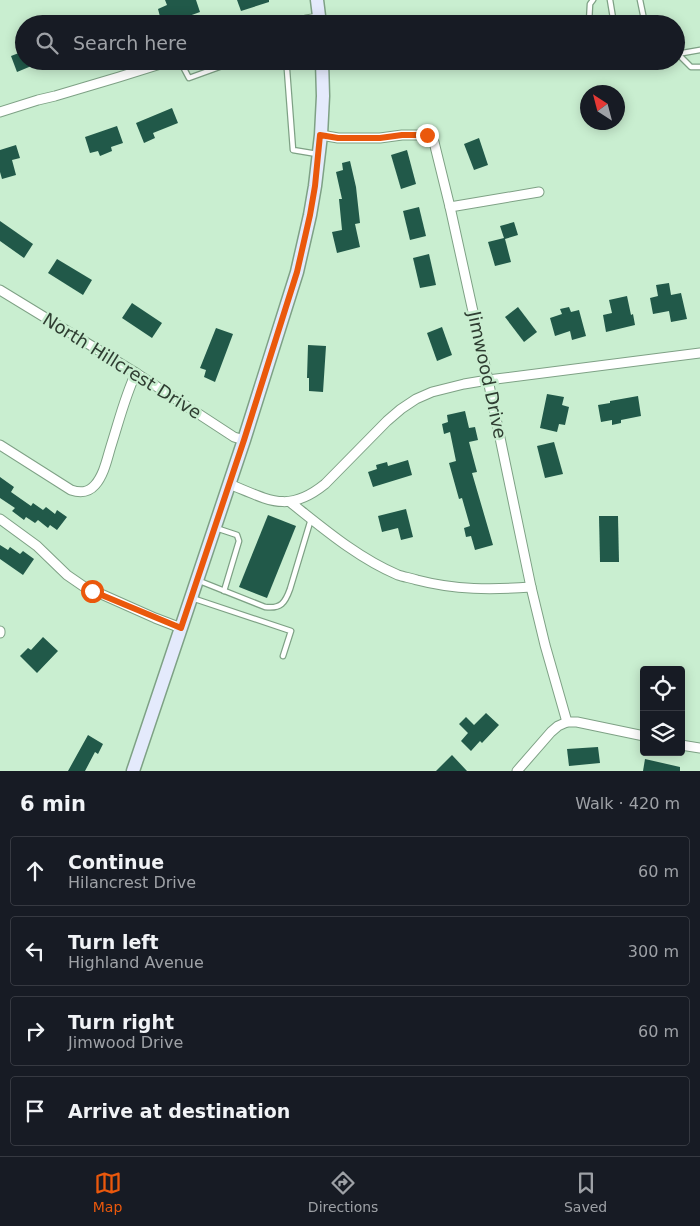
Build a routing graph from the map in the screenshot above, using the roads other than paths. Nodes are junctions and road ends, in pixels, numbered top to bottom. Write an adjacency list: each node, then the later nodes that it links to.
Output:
1 (317, 0): 5 (main road)
2 (593, 0): 6 (lane)
3 (610, 0): 7 (lane)
4 (640, 0): 8 (lane)
5 (318, 15)
6 (589, 15)
7 (612, 15)
8 (643, 15)
9 (700, 50): 10 (lane)
10 (685, 53)
11 (685, 61): 12 (lane)
12 (700, 67)
13 (143, 70): 18 (street)
14 (185, 70): 15 (lane)
15 (211, 70)
16 (287, 70): 20 (lane)
17 (322, 70): 19 (main road)
18 (0, 112)
19 (320, 135): 20 (main road); 22 (street, Jimwood Drive)
20 (318, 154): 27 (main road)
21 (539, 192): 22 (street)
22 (450, 207): 26 (street, Jimwood Drive)
23 (0, 290): 25 (street, North Hillcrest Drive)
24 (700, 353): 26 (street)
25 (136, 373): 27 (street, North Hillcrest Drive); 28 (street)
26 (488, 380): 30 (street); 35 (street, Jimwood Drive)
27 (244, 440): 29 (main road)
28 (0, 445)
29 (229, 484): 30 (street); 33 (main road)
30 (290, 502): 31 (street)
31 (311, 519): 35 (street); 36 (lane)
32 (0, 520): 38 (street)
33 (214, 528): 34 (main road); 36 (lane)
34 (197, 580): 36 (lane); 37 (main road)
35 (532, 587): 40 (street, Jimwood Drive)
36 (224, 591)
37 (191, 598): 38 (main road); 39 (lane)
38 (181, 628): 44 (main road)
39 (283, 656)
40 (567, 722): 41 (street); 45 (street)
41 (640, 735)
42 (685, 746): 43 (street)
43 (700, 748)
44 (133, 771)
45 (517, 771)

